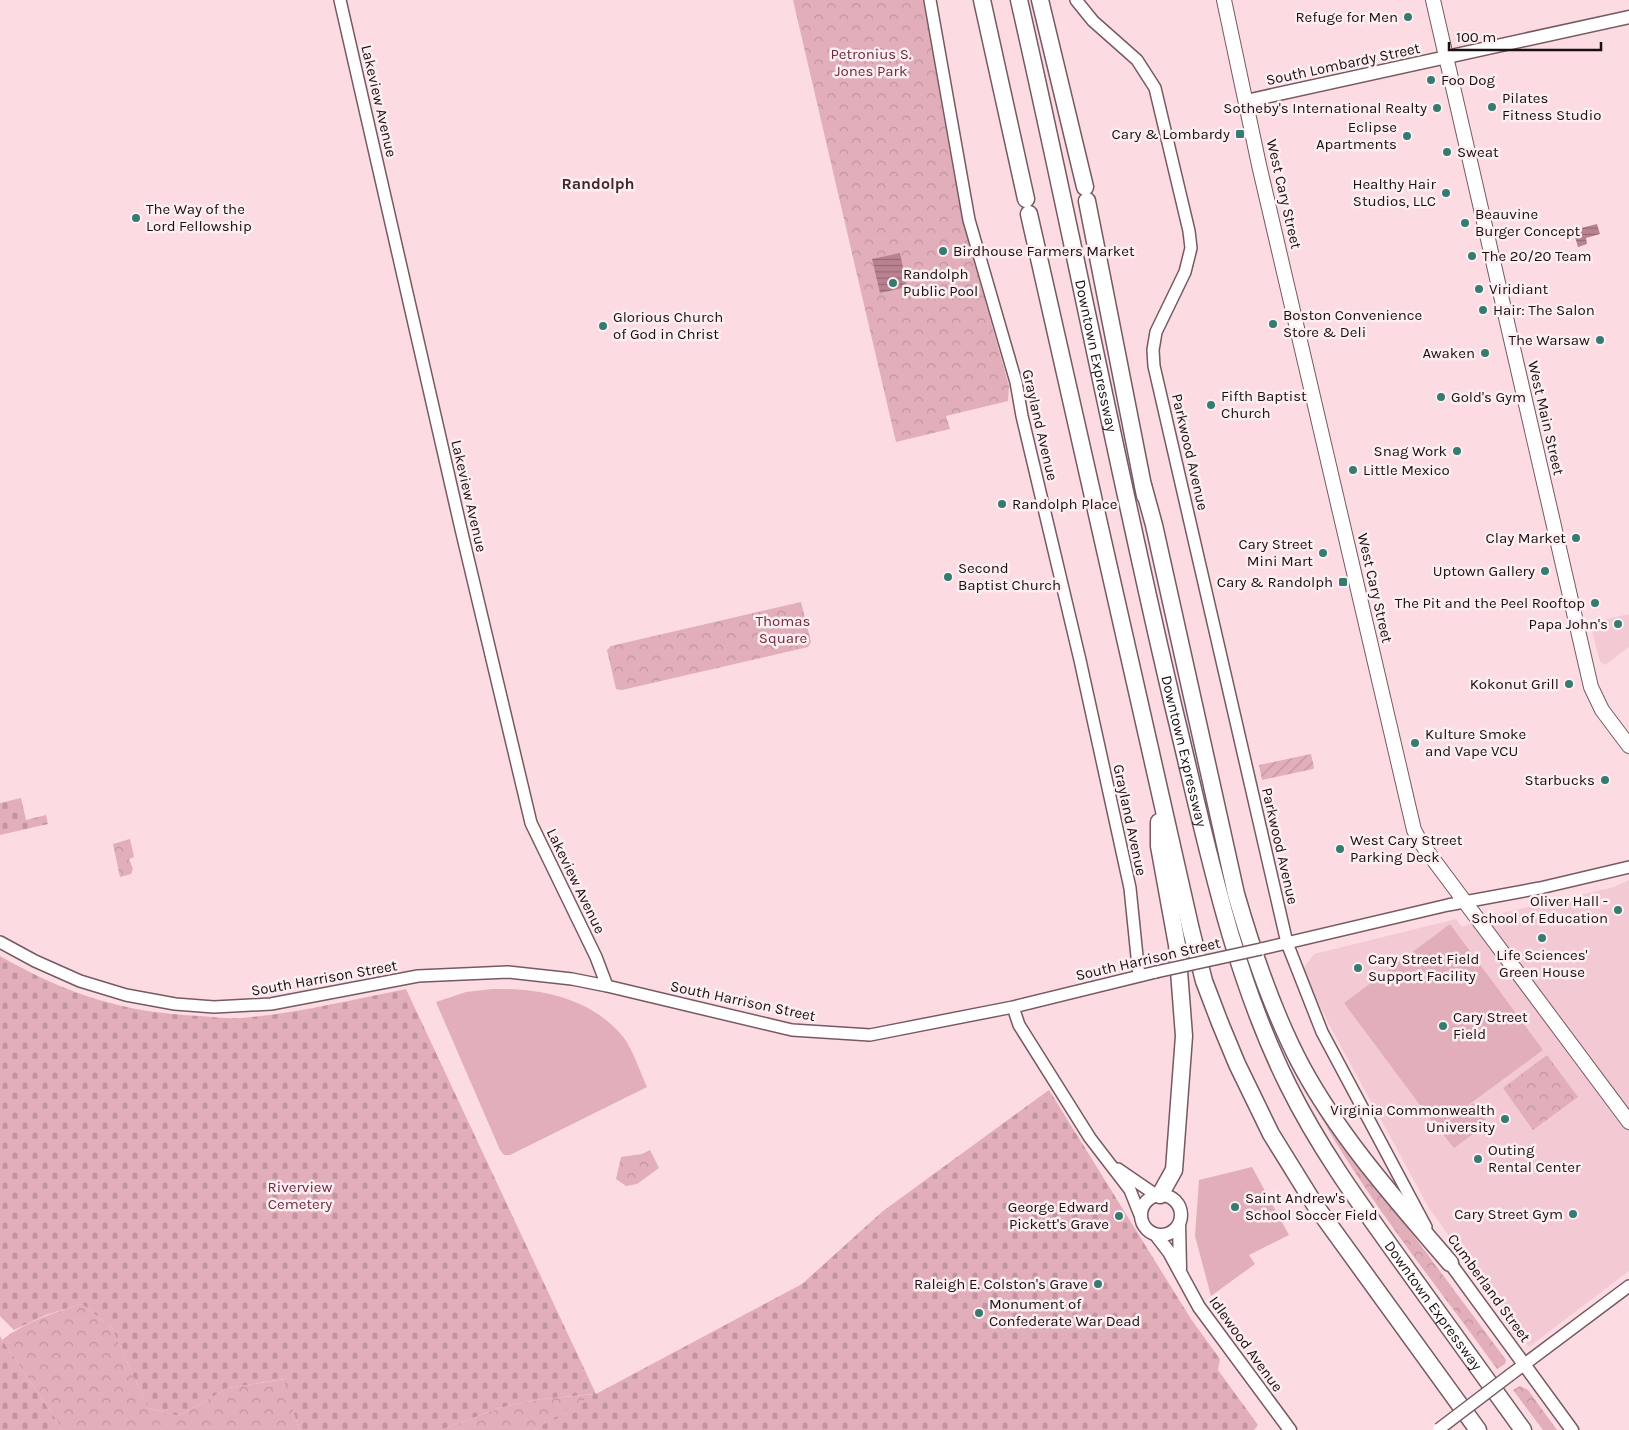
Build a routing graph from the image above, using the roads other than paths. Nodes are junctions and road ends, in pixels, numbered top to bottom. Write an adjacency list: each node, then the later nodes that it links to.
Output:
1 (340, 0): 23 (street, Lakeview Avenue)
2 (930, 0): 22 (street, Grayland Avenue)
3 (977, 0): 11 (highway)
4 (982, 0): 11 (highway, Downtown Expressway)
5 (1019, 0): 17 (highway, Downtown Expressway)
6 (1040, 0): 14 (highway)
7 (1076, 0): 21 (street, Parkwood Avenue)
8 (1224, 0): 13 (main road, West Cary Street)
9 (1434, 0): 12 (main road, West Main Street)
10 (1629, 18): 12 (main road, South Lombardy Street)
11 (987, 24): 16 (highway, Downtown Expressway)
12 (1447, 58): 13 (main road, South Lombardy Street); 15 (main road, West Main Street)
13 (1246, 101): 19 (main road, West Cary Street)
14 (1143, 485): 17 (highway); 31 (highway)
15 (1629, 746)
16 (1158, 784): 27 (highway); 37 (highway, Downtown Expressway)
17 (1208, 847): 38 (highway, Downtown Expressway)
18 (1629, 866): 19 (street, South Harrison Street)
19 (1466, 903): 21 (street, South Harrison Street); 25 (main road, West Cary Street)
20 (0, 942): 23 (street, South Harrison Street)
21 (1287, 943): 22 (street, South Harrison Street, bridge); 31 (street, Cumberland Street)
22 (1138, 976): 24 (street, South Harrison Street)
23 (607, 986): 24 (street, South Harrison Street)
24 (1013, 1007): 26 (street)
25 (1629, 1122)
26 (1110, 1164): 27 (street); 28 (street)
27 (1158, 1195): 28 (main road); 29 (main road)
28 (1140, 1215): 30 (main road)
29 (1179, 1224): 30 (main road); 32 (main road, Idlewood Avenue)
30 (1156, 1235): 32 (main road, Idlewood Avenue)
31 (1450, 1263): 34 (main road, Cumberland Street)
32 (1180, 1274): 36 (main road, Idlewood Avenue)
33 (1629, 1286): 34 (street)
34 (1525, 1364): 35 (street, bridge); 39 (main road, Cumberland Street)
35 (1438, 1429)
36 (1290, 1430)
37 (1478, 1430)
38 (1523, 1430)
39 (1572, 1430)

